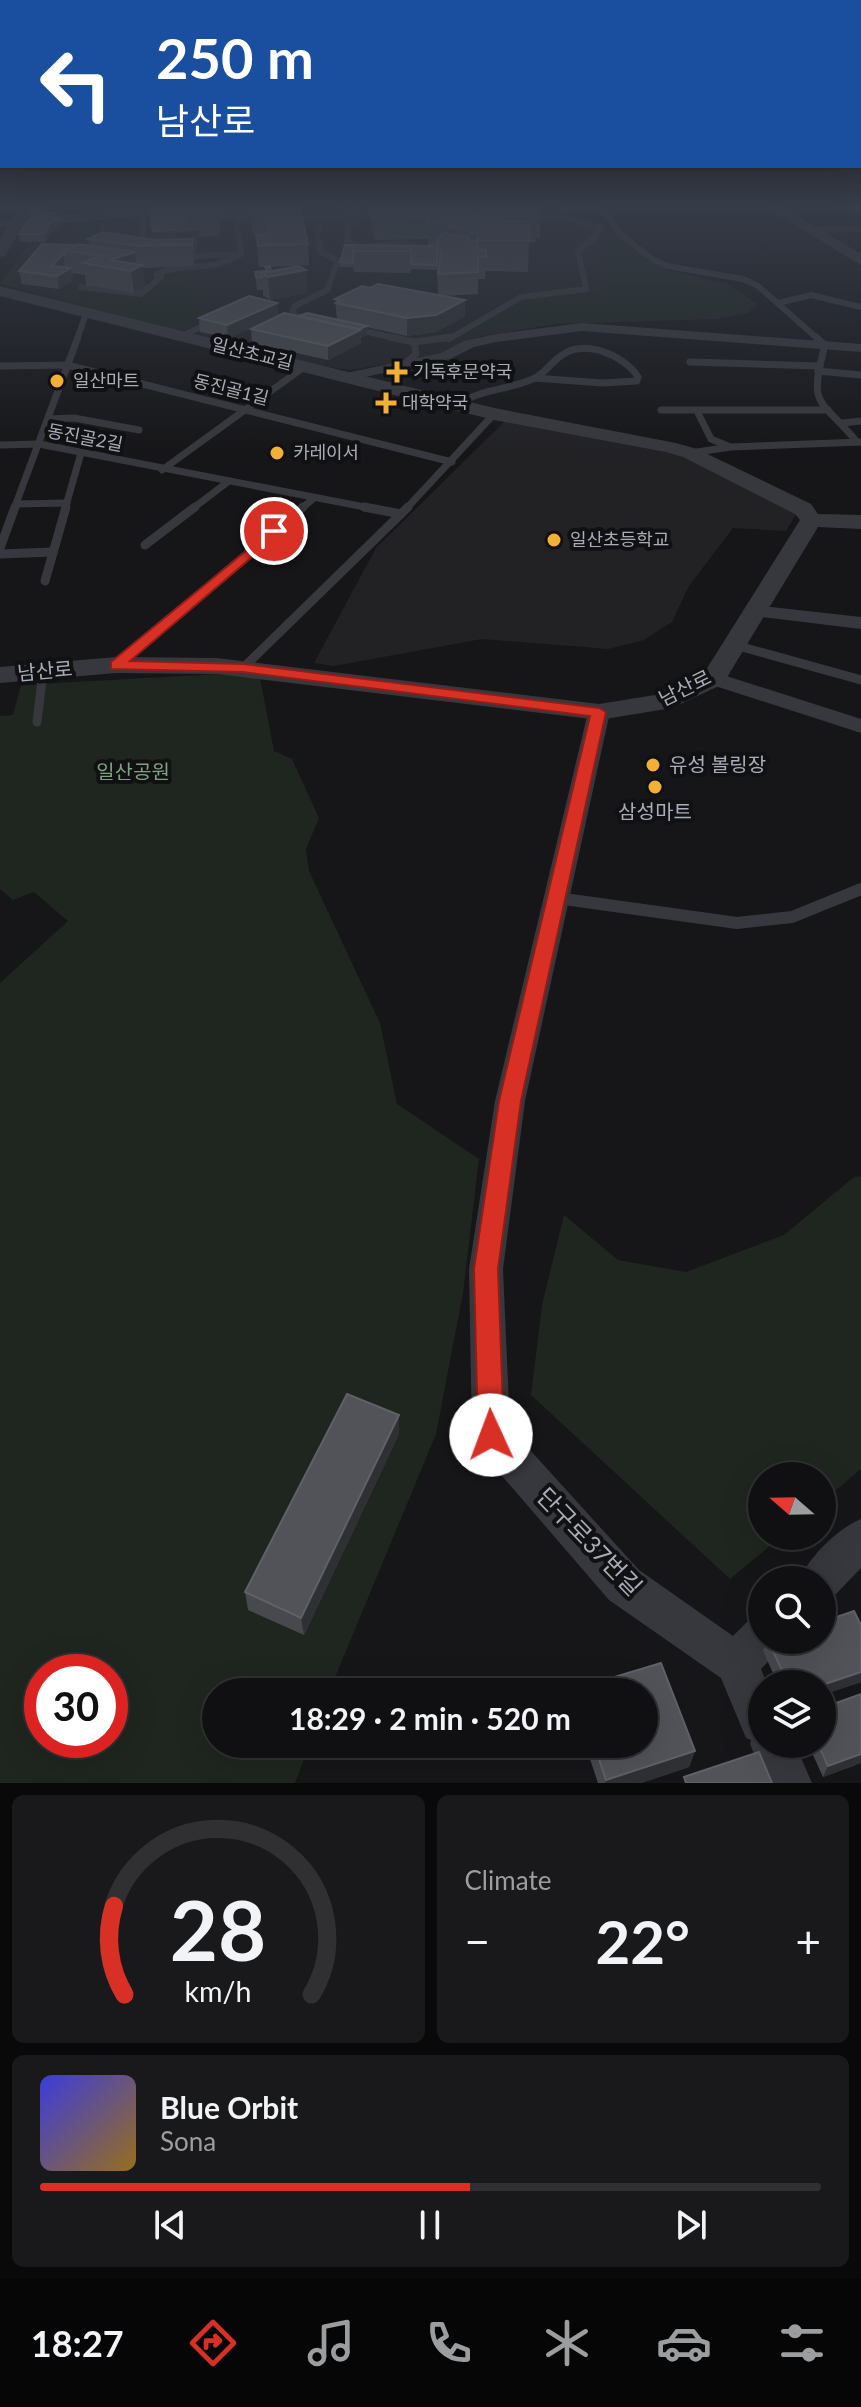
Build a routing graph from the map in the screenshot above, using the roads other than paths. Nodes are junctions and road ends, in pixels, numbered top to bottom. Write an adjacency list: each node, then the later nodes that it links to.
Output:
1 (152, 286): 5 (lane)
2 (328, 286): 9 (lane)
3 (585, 286): 16 (lane)
4 (758, 286): 7 (lane)
5 (81, 287)
6 (0, 291): 11 (street, 일산초교길)
7 (778, 303): 10 (lane); 17 (lane)
8 (283, 304): 9 (lane)
9 (295, 306): 13 (lane)
10 (861, 307)
11 (86, 314): 15 (street, 일산초교길); 21 (lane)
12 (217, 319): 15 (lane)
13 (315, 320)
14 (343, 326): 16 (lane)
15 (180, 337): 23 (street, 일산초교길)
16 (414, 342): 20 (lane)
17 (825, 345): 18 (street); 20 (street); 24 (lane)
18 (861, 348)
19 (690, 362): 24 (lane)
20 (406, 363): 26 (street)
21 (67, 365): 22 (lane, 동진골1길); 29 (lane, 동진골1길); 34 (lane)
22 (0, 366)
23 (304, 367): 26 (street, 일산초교길); 29 (lane)
24 (819, 369): 25 (lane); 31 (lane)
25 (861, 375)
26 (346, 377): 28 (street, 일산초교길)
27 (535, 378): 27 (lane); 28 (lane)
28 (457, 405): 33 (street, 일산초교길)
29 (245, 409): 44 (lane, 동진골1길); 45 (lane)
30 (661, 410): 32 (lane)
31 (828, 410): 32 (lane); 36 (lane)
32 (697, 411): 41 (lane)
33 (494, 414): 43 (street, 일산초교길); 44 (lane)
34 (48, 419): 37 (lane); 39 (lane)
35 (861, 421): 36 (lane)
36 (842, 423): 38 (lane)
37 (139, 430)
38 (859, 442): 41 (lane, 일산초교길)
39 (39, 444): 40 (lane, 동진골2길); 42 (lane, 동진골2길); 49 (lane)
40 (0, 445)
41 (731, 447): 43 (lane, 일산초교길)
42 (81, 453): 45 (lane, 동진골2길); 48 (lane)
43 (690, 453): 51 (street, 일산초교길)
44 (452, 462): 50 (lane)
45 (162, 470): 46 (lane, 동진골2길)
46 (229, 481): 47 (lane, 동진골2길); 53 (lane)
47 (314, 498): 50 (lane, 동진골2길); 60 (lane)
48 (67, 503): 49 (lane); 55 (lane)
49 (17, 504): 54 (lane)
50 (401, 514): 61 (lane)
51 (811, 520): 52 (street); 57 (street, 남산로)
52 (861, 522)
53 (145, 545)
54 (0, 551): 55 (lane)
55 (53, 552): 56 (lane)
56 (45, 581)
57 (753, 611): 58 (street); 59 (street, 남산로)
58 (861, 623)
59 (735, 645): 64 (street, 남산로); 65 (lane)
60 (116, 665): 61 (street, 남산로); 62 (street, 남산로)
61 (243, 668): 66 (street, 남산로)
62 (43, 672): 63 (street, 남산로); 67 (lane)
63 (0, 675)
64 (714, 678): 66 (street, 남산로); 68 (street)
65 (861, 680)
66 (599, 712): 70 (street, 단구로37번길)
67 (37, 722)
68 (861, 726)
69 (861, 889): 70 (lane)
70 (557, 898): 73 (street, 단구로37번길)
71 (861, 1539): 72 (street)
72 (834, 1566)
73 (748, 1649)
74 (778, 1758): 75 (street)
75 (789, 1783)

